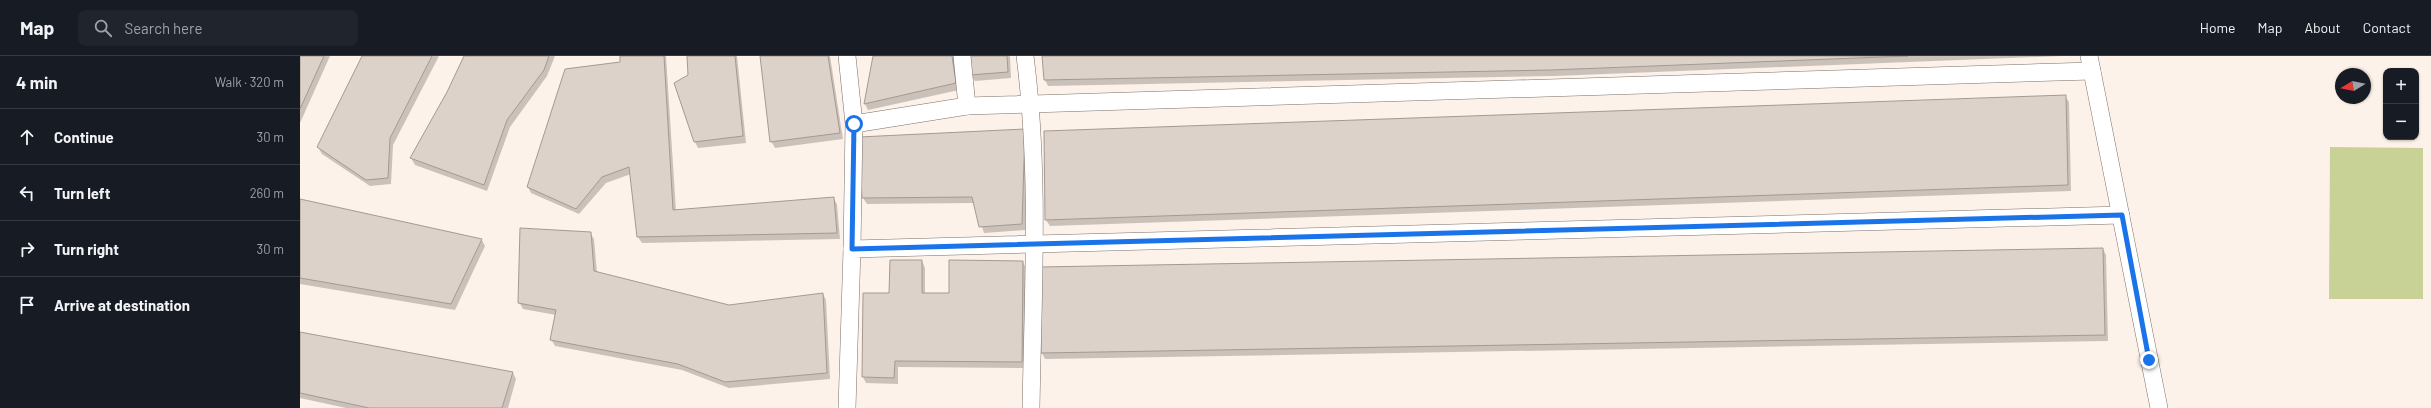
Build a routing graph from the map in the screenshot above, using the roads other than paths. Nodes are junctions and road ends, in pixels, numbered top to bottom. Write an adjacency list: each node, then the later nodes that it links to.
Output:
1 (846, 56): 7 (lane)
2 (962, 56): 6 (lane)
3 (1025, 56): 5 (lane)
4 (2090, 64): 5 (lane); 8 (lane)
5 (1032, 104): 6 (lane); 9 (lane)
6 (967, 106): 7 (lane)
7 (854, 124): 10 (lane)
8 (2122, 215): 9 (lane); 13 (lane)
9 (1034, 244): 10 (lane); 12 (lane)
10 (852, 249): 11 (lane)
11 (847, 408)
12 (1031, 408)
13 (2159, 408)

